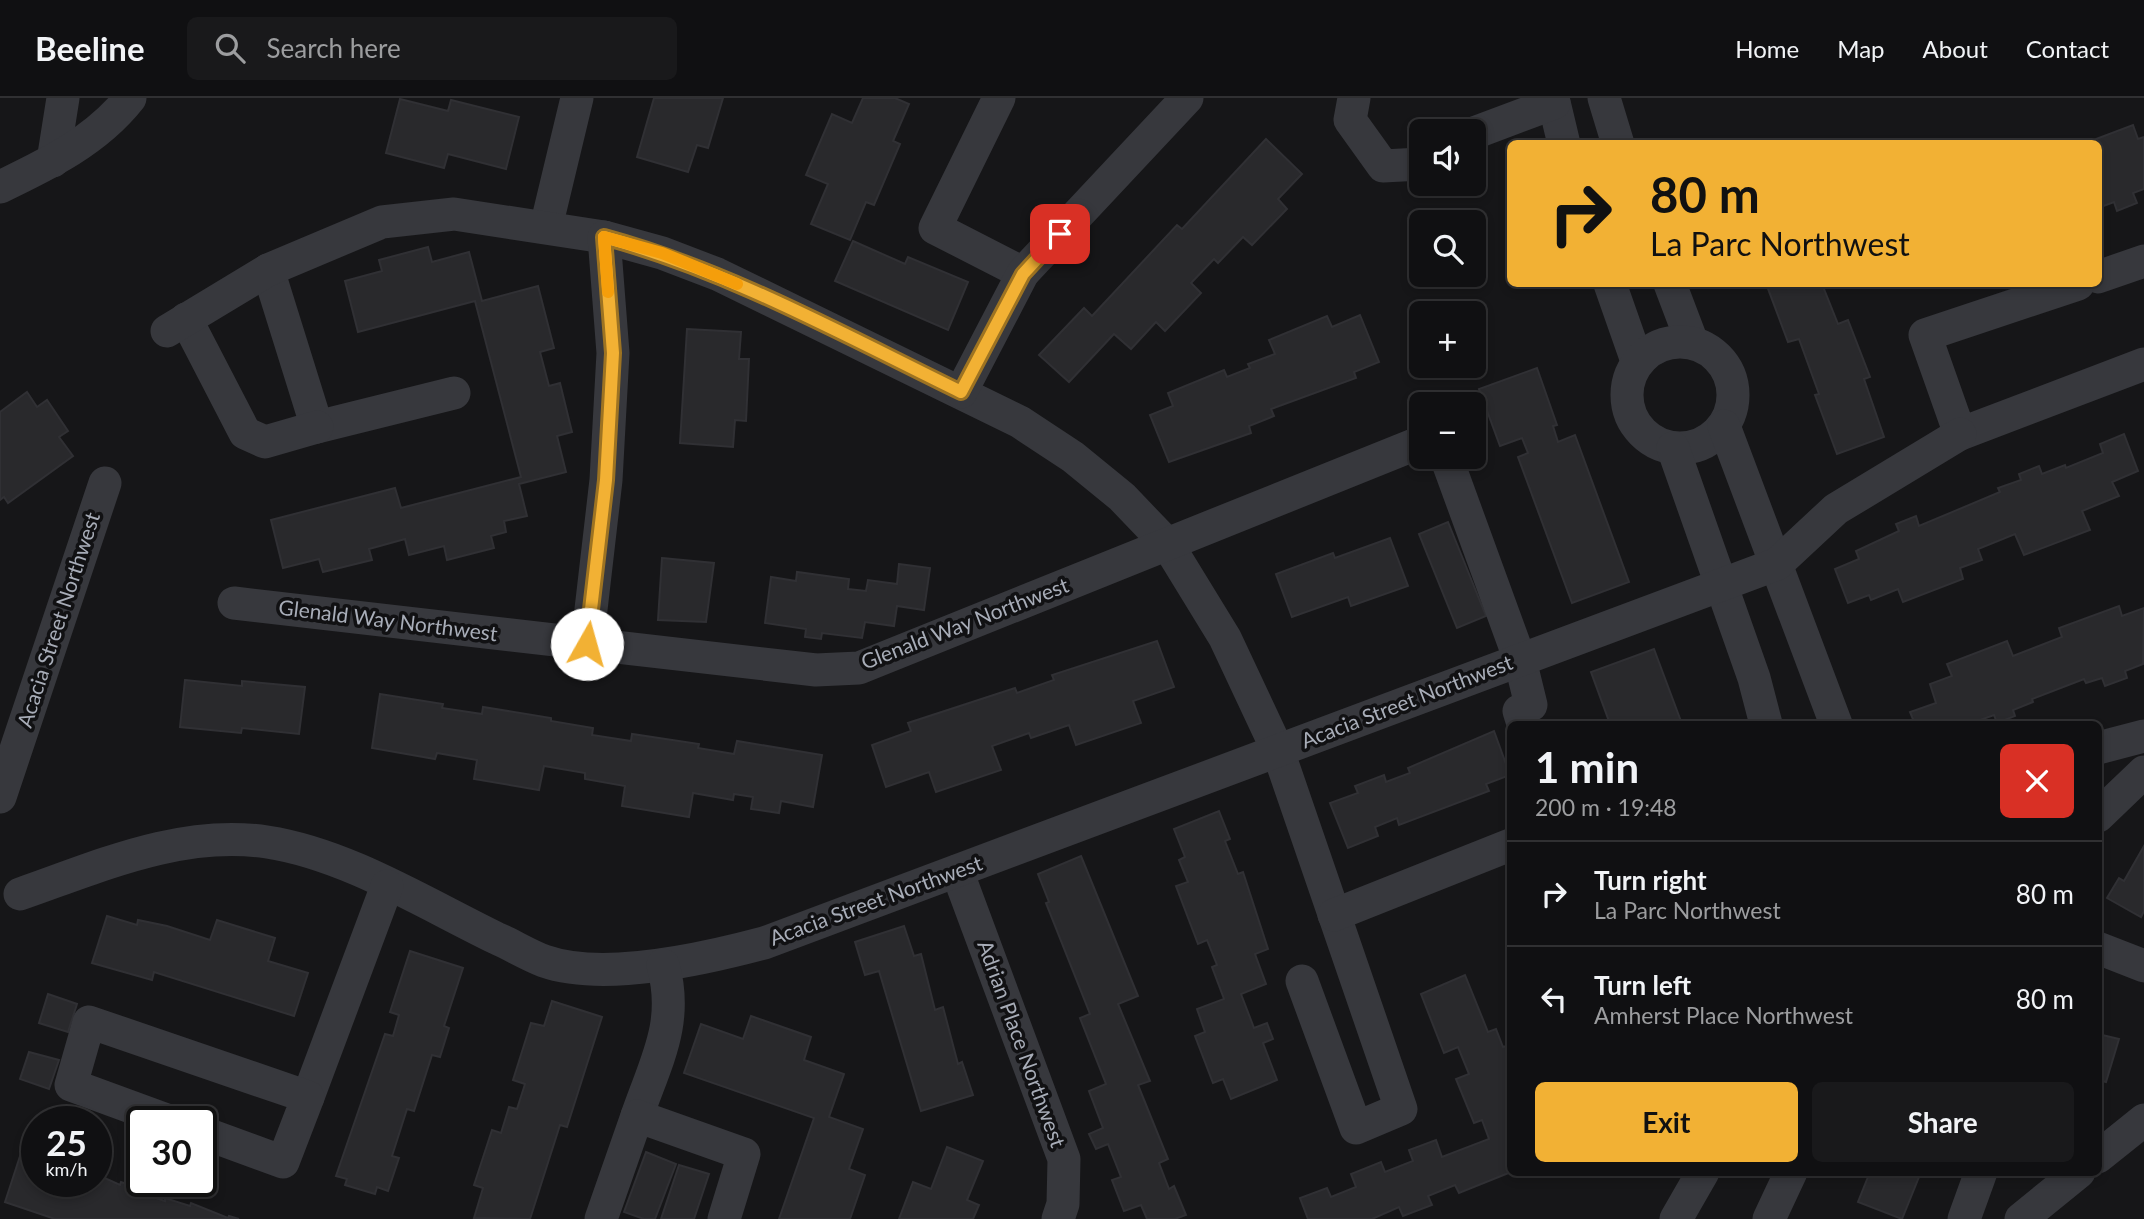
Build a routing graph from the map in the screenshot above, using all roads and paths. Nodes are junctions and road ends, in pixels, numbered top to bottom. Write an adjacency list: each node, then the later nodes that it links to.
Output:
1 (63, 98): 12 (street)
2 (130, 98): 12 (street)
3 (577, 98): 15 (street)
4 (999, 98): 19 (street)
5 (1187, 98): 19 (street)
6 (1354, 98): 13 (street)
7 (1605, 98): 11 (street)
8 (1553, 101): 9 (street); 10 (street)
9 (1486, 128)
10 (1563, 140)
11 (1617, 140)
12 (53, 161): 14 (street)
13 (1409, 165)
14 (0, 187)
15 (545, 227): 16 (street); 18 (street)
16 (604, 237): 27 (street); 40 (street)
17 (2144, 261): 20 (street)
18 (268, 270): 30 (street); 30 (street)
19 (1023, 274): 27 (street)
20 (2102, 276)
21 (1611, 287): 25 (street)
22 (1671, 287): 24 (street)
23 (2069, 287): 31 (street)
24 (1689, 333): 25 (street); 29 (street)
25 (1634, 352): 33 (street)
26 (2144, 364): 31 (street)
27 (961, 392): 36 (street)
28 (454, 393): 30 (street)
29 (1724, 426): 33 (street); 37 (street)
30 (317, 427)
31 (1960, 434): 37 (street)
32 (1409, 447): 36 (street, Glenald Way Northwest)
33 (1673, 448): 38 (street)
34 (1450, 469): 41 (street)
35 (105, 483): 49 (street, Acacia Street Northwest)
36 (1168, 545): 40 (street, Glenald Way Northwest); 47 (street)
37 (1777, 564): 38 (street, Acacia Street Northwest); 44 (street)
38 (1720, 585): 41 (street, Acacia Street Northwest); 43 (street)
39 (234, 603): 40 (street, Glenald Way Northwest)
40 (587, 644)
41 (1520, 660): 42 (street); 47 (street, Acacia Street Northwest)
42 (1523, 721)
43 (1765, 721)
44 (1835, 721)
45 (2144, 736): 46 (street)
46 (2102, 747)
47 (1278, 751): 52 (street, Acacia Street Northwest); 55 (street)
48 (2144, 772): 50 (street)
49 (0, 797)
50 (2102, 812)
51 (1507, 846): 55 (street)
52 (957, 871): 57 (street, Acacia Street Northwest); 72 (street, Adrian Place Northwest)
53 (387, 886): 54 (street, Acacia Street Northwest); 57 (street, Acacia Street Northwest); 60 (street)
54 (20, 894)
55 (1334, 915): 59 (street)
56 (2102, 950): 58 (street)
57 (663, 964): 62 (street)
58 (2144, 966)
59 (1302, 981)
60 (308, 1097): 61 (street); 64 (street)
61 (128, 1106)
62 (637, 1116): 70 (street); 71 (street)
63 (2144, 1120): 65 (street)
64 (217, 1138)
65 (2102, 1150)
66 (1701, 1176): 73 (street)
67 (1789, 1176): 74 (street)
68 (1980, 1176): 75 (street)
69 (2074, 1176): 76 (street)
70 (601, 1219)
71 (724, 1219)
72 (1058, 1219)
73 (1676, 1219)
74 (1769, 1219)
75 (1964, 1219)
76 (2021, 1219)

